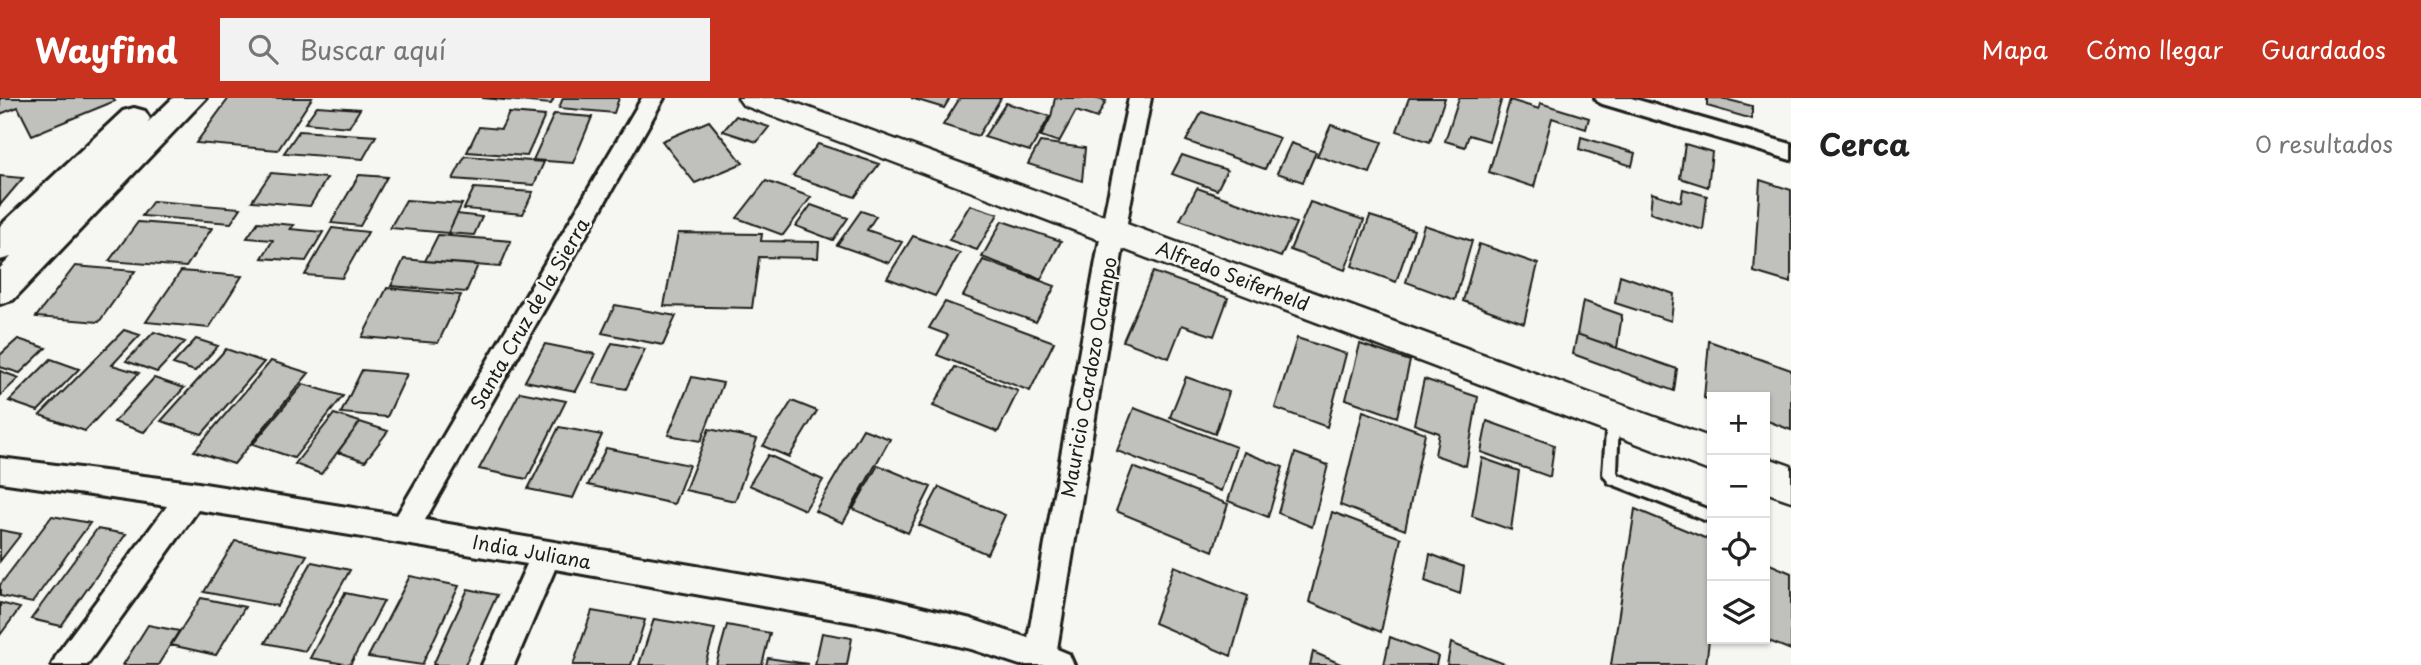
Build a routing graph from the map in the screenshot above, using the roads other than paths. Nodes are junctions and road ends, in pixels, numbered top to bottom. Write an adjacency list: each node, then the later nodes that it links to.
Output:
1 (156, 98): 9 (main road)
2 (191, 98): 10 (main road)
3 (653, 98): 18 (street, Santa Cruz de la Sierra)
4 (753, 98): 8 (street, Alfredo Seiferheld)
5 (1140, 98): 8 (street, Mauricio Cardozo Ocampo)
6 (1606, 98): 7 (street)
7 (1791, 152)
8 (1114, 230): 11 (street, Alfredo Seiferheld); 20 (street, Mauricio Cardozo Ocampo)
9 (0, 247)
10 (0, 290)
11 (1612, 417): 12 (street, Alfredo Seiferheld); 17 (lane)
12 (1707, 452)
13 (0, 470): 16 (street, India Juliana)
14 (1770, 476): 15 (street)
15 (1791, 484)
16 (192, 495): 18 (street, India Juliana); 21 (street)
17 (1707, 515)
18 (405, 528): 19 (street, India Juliana)
19 (547, 553): 20 (street, India Juliana); 22 (street)
20 (1049, 661)
21 (68, 665)
22 (498, 665)

